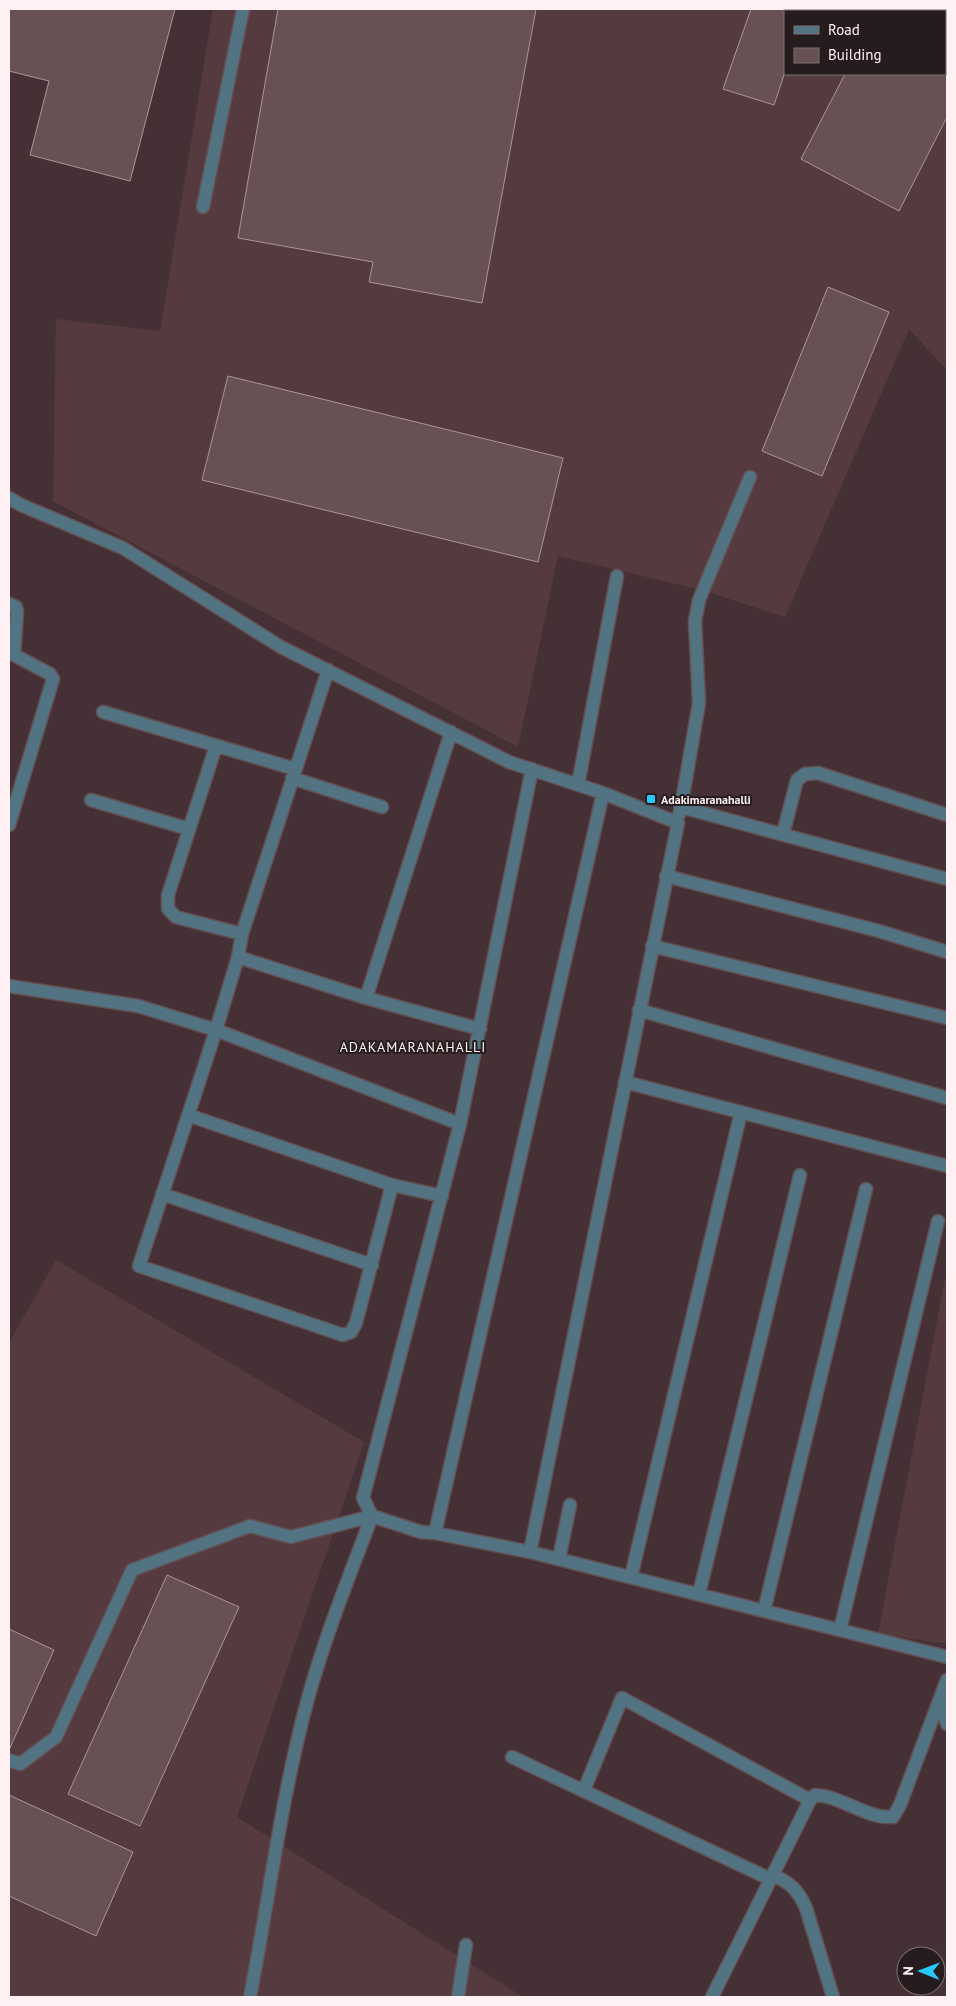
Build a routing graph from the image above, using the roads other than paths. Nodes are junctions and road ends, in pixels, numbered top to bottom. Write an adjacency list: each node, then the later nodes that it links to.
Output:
1 (243, 9): 2 (street)
2 (203, 206)
3 (750, 477): 17 (street)
4 (9, 499): 7 (street)
5 (617, 576): 13 (street)
6 (9, 604): 20 (street)
7 (328, 670): 9 (street); 12 (street)
8 (103, 712): 10 (street)
9 (451, 732): 11 (street); 30 (street)
10 (216, 746): 12 (street); 21 (street)
11 (532, 769): 13 (street); 33 (street)
12 (293, 774): 16 (street); 25 (street)
13 (578, 785): 14 (street)
14 (603, 793): 19 (street); 50 (street)
15 (91, 800): 21 (street)
16 (382, 807)
17 (681, 807): 19 (street); 22 (street)
18 (947, 815): 22 (street)
19 (678, 822): 23 (street)
20 (9, 825)
21 (189, 829): 25 (street)
22 (783, 834): 24 (street)
23 (666, 876): 26 (street); 27 (street)
24 (947, 879)
25 (242, 934): 28 (street)
26 (652, 946): 31 (street); 32 (street)
27 (947, 952)
28 (238, 957): 30 (street); 34 (street)
29 (9, 986): 34 (street)
30 (366, 998): 33 (street)
31 (639, 1010): 35 (street); 36 (street)
32 (947, 1018)
33 (480, 1029): 39 (street)
34 (216, 1030): 38 (street); 39 (street)
35 (625, 1082): 37 (street); 51 (street)
36 (947, 1098)
37 (740, 1112): 40 (street); 53 (street)
38 (188, 1115): 42 (street); 44 (street)
39 (460, 1124): 45 (street)
40 (947, 1166)
41 (800, 1175): 54 (street)
42 (392, 1185): 45 (street); 47 (street)
43 (866, 1188): 55 (street)
44 (162, 1194): 47 (street); 47 (street)
45 (442, 1196): 49 (street)
46 (938, 1221): 56 (street)
47 (372, 1265)
48 (570, 1505): 52 (street)
49 (372, 1516): 50 (street); 62 (street); 67 (street)
50 (435, 1533): 51 (street)
51 (530, 1552): 52 (street)
52 (559, 1559): 53 (street)
53 (631, 1577): 54 (street)
54 (699, 1594): 55 (street)
55 (764, 1611): 56 (street)
56 (840, 1630): 57 (street)
57 (947, 1657)
58 (947, 1680): 59 (street)
59 (940, 1700): 60 (street); 64 (street)
60 (947, 1724)
61 (512, 1757): 63 (street)
62 (9, 1760)
63 (584, 1790): 64 (street); 65 (street)
64 (810, 1800): 65 (street)
65 (771, 1877): 69 (street); 70 (street)
66 (466, 1945): 68 (street)
67 (250, 1997)
68 (458, 1997)
69 (712, 1997)
70 (833, 1997)

